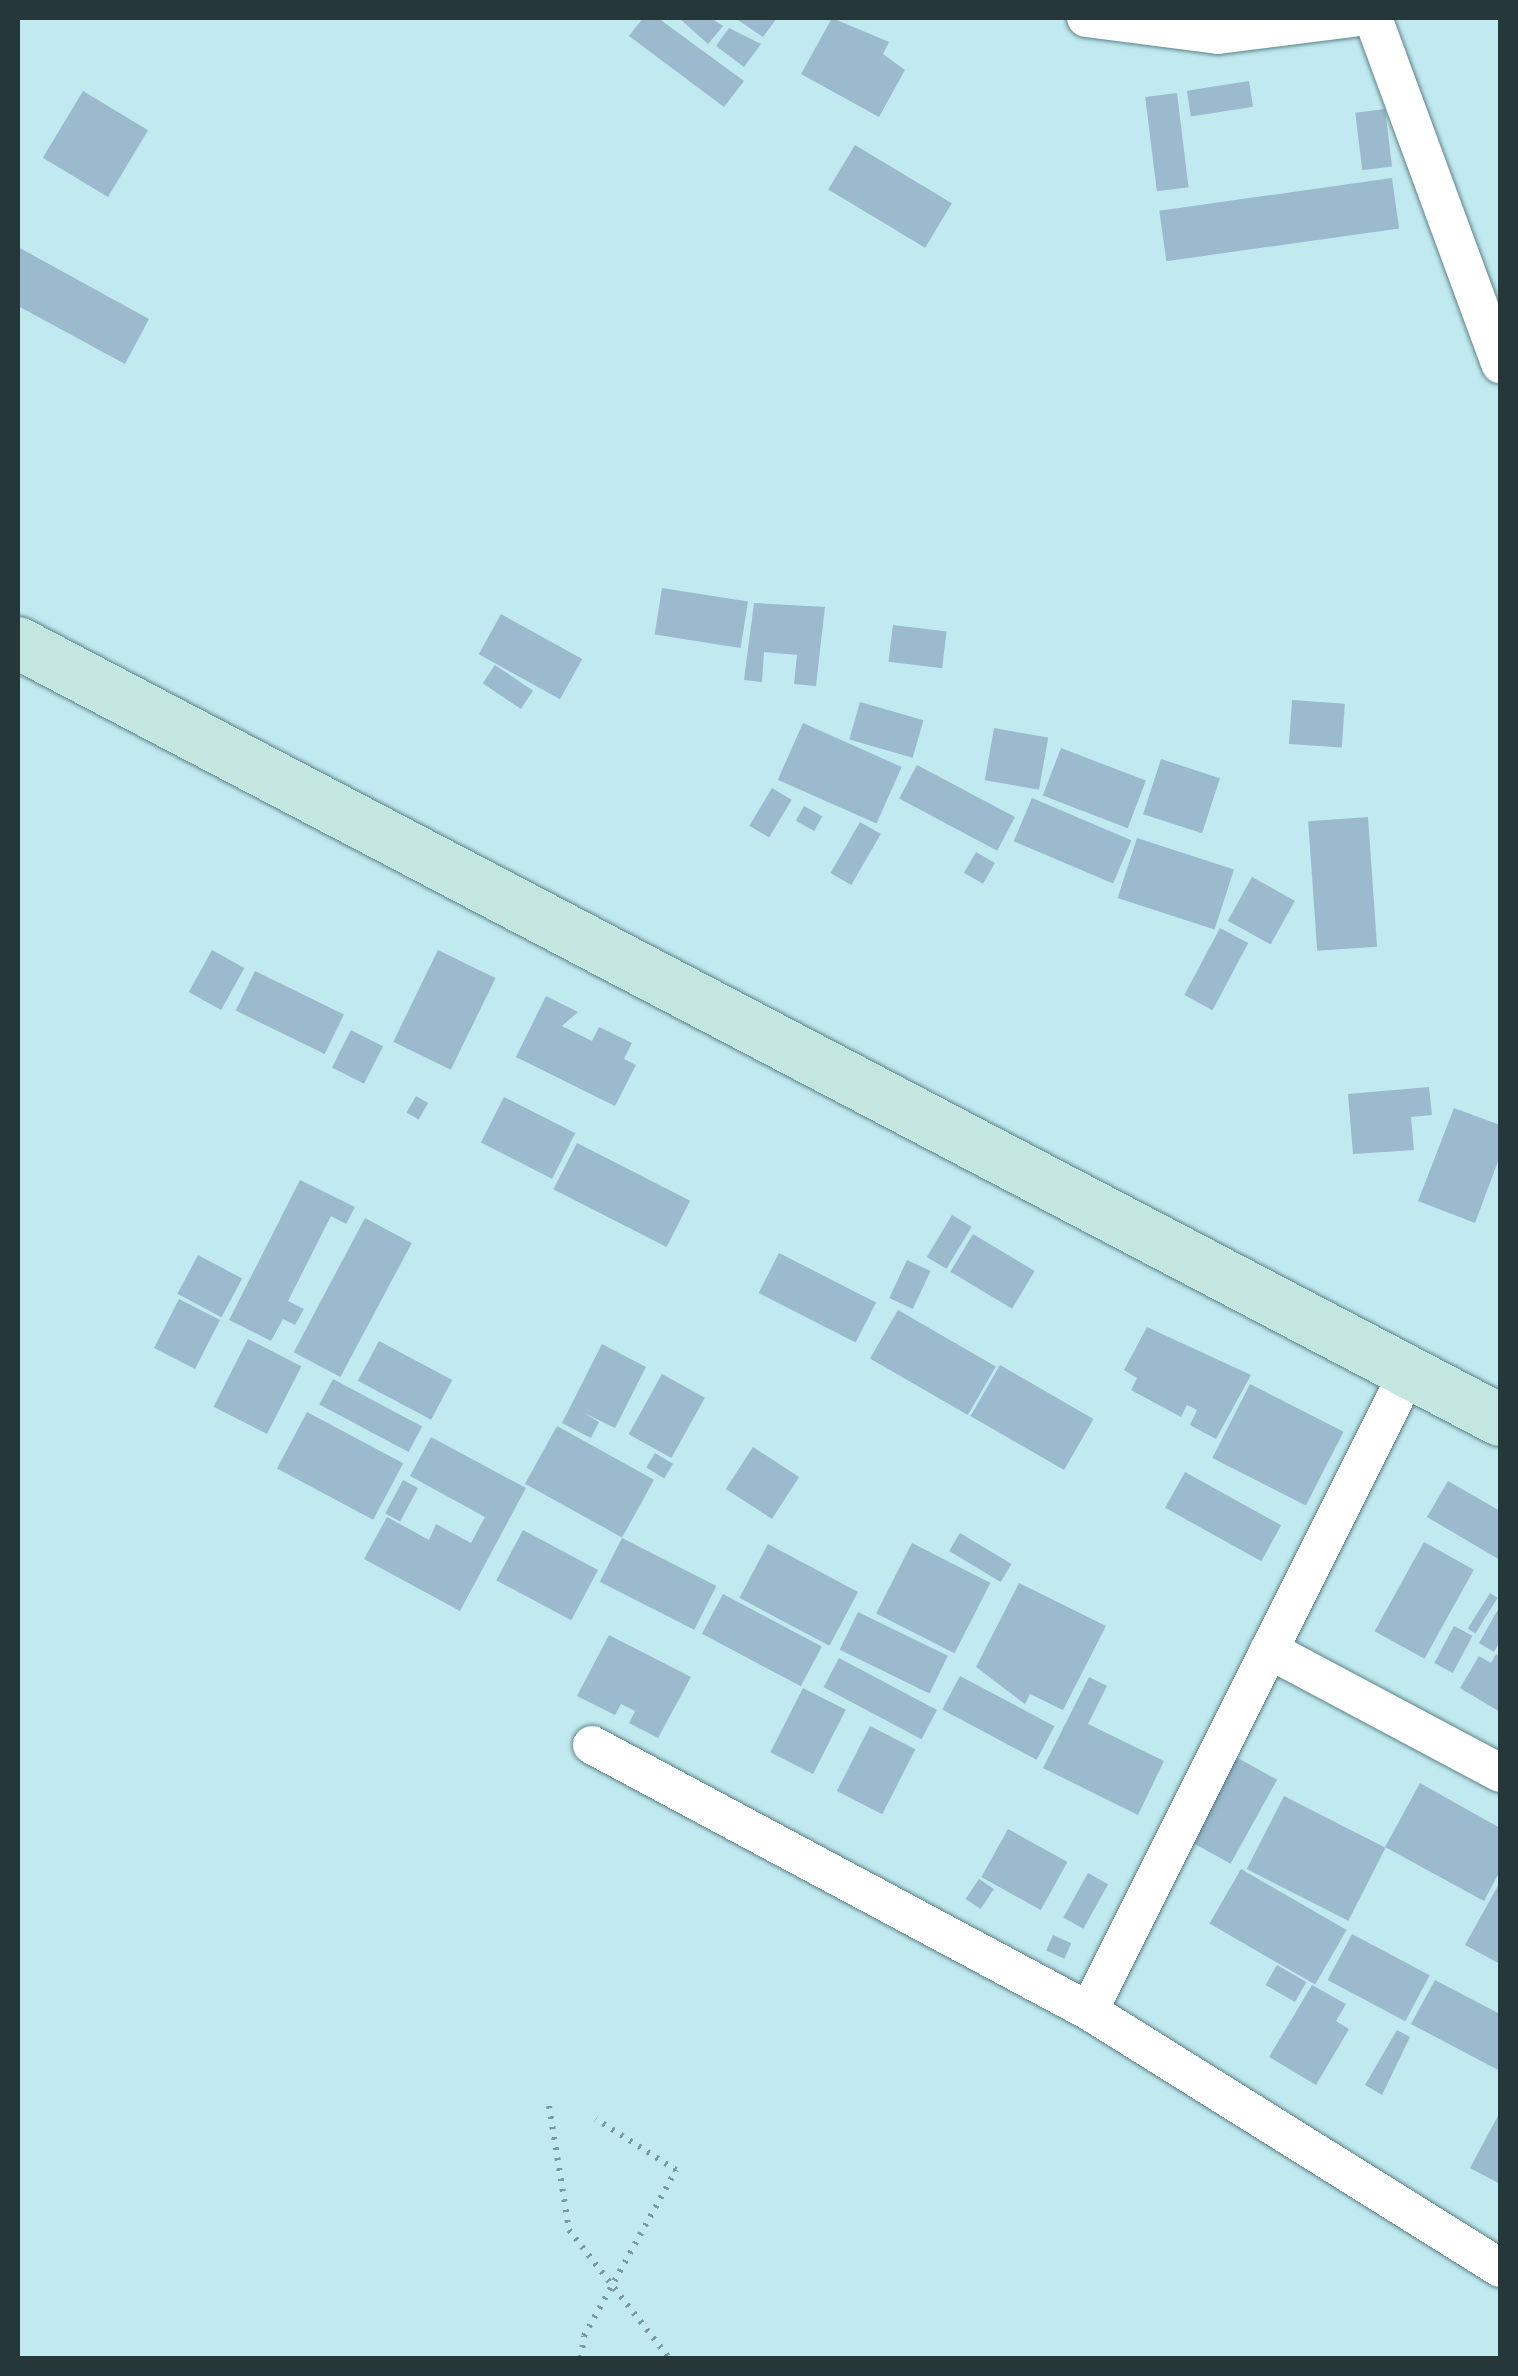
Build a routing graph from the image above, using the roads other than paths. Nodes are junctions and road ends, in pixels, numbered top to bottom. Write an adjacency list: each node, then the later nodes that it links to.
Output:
1 (1086, 18): 2 (street)
2 (1353, 18)
3 (1374, 18): 4 (street)
4 (1500, 364)
5 (18, 643): 6 (street)
6 (1407, 1374): 7 (street); 8 (street)
7 (1500, 1420)
8 (1269, 1650): 10 (street); 11 (street)
9 (592, 1745): 11 (street)
10 (1500, 1773)
11 (1089, 2011): 12 (street)
12 (1500, 2268)

